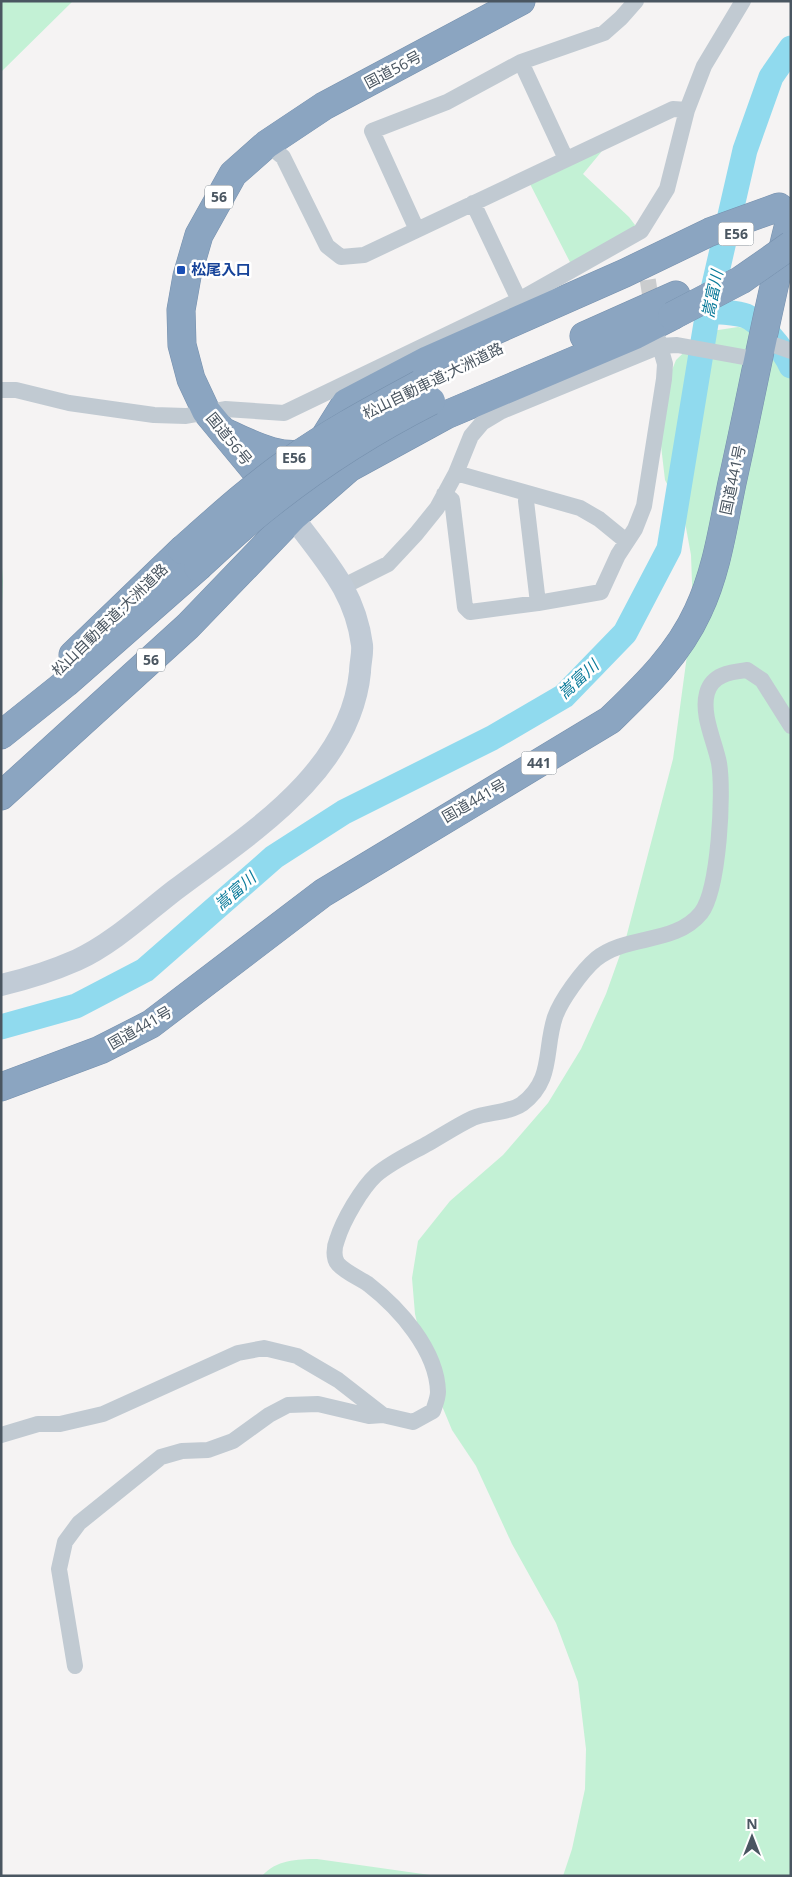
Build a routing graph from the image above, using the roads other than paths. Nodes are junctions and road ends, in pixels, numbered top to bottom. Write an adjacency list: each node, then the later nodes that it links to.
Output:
1 (520, 1): 6 (highway, 国道56号 / 56)
2 (636, 1): 4 (street)
3 (743, 1): 5 (street)
4 (521, 62): 7 (street); 10 (street)
5 (687, 110): 7 (street); 11 (street)
6 (267, 144): 10 (street); 23 (highway, 国道56号 / 56)
7 (566, 159): 8 (street)
8 (473, 203): 10 (street); 16 (street)
9 (788, 212): 14 (highway); 15 (highway, 国道441号 / 441); 17 (highway, 松山自動車道;大洲道路 / E56)
10 (417, 230)
11 (642, 231): 13 (street); 16 (street)
12 (791, 245): 17 (highway, bridge)
13 (643, 252)
14 (680, 258): 22 (highway, 松山自動車道;大洲道路 / E56); 24 (highway)
15 (783, 271): 20 (highway, 国道441号 / 441)
16 (519, 300): 23 (street)
17 (668, 314): 18 (street); 22 (highway, 松山自動車道;大洲道路 / E56); 28 (highway)
18 (660, 346): 20 (street); 25 (street); 29 (street)
19 (791, 351): 20 (street)
20 (754, 352): 38 (highway, 国道441号 / 441)
21 (1, 390): 23 (street)
22 (425, 392): 30 (highway, 松山自動車道;大洲道路 / E56, bridge)
23 (214, 421): 24 (highway); 28 (highway, 国道56号 / 56)
24 (319, 448): 28 (highway)
25 (456, 473): 26 (street); 27 (street)
26 (444, 494): 31 (street); 32 (street)
27 (527, 494): 29 (street); 32 (street)
28 (293, 517): 31 (street); 36 (highway, 56)
29 (626, 541): 32 (street)
30 (190, 559): 33 (highway, 松山自動車道;大洲道路 / E56); 35 (highway, 松山自動車道;大洲道路 / E56)
31 (344, 586): 37 (street)
32 (538, 603)
33 (1, 719)
34 (791, 726): 39 (street)
35 (1, 735)
36 (1, 796)
37 (1, 985)
38 (1, 1087)
39 (383, 1415): 40 (street); 41 (street)
40 (1, 1435)
41 (74, 1666)

